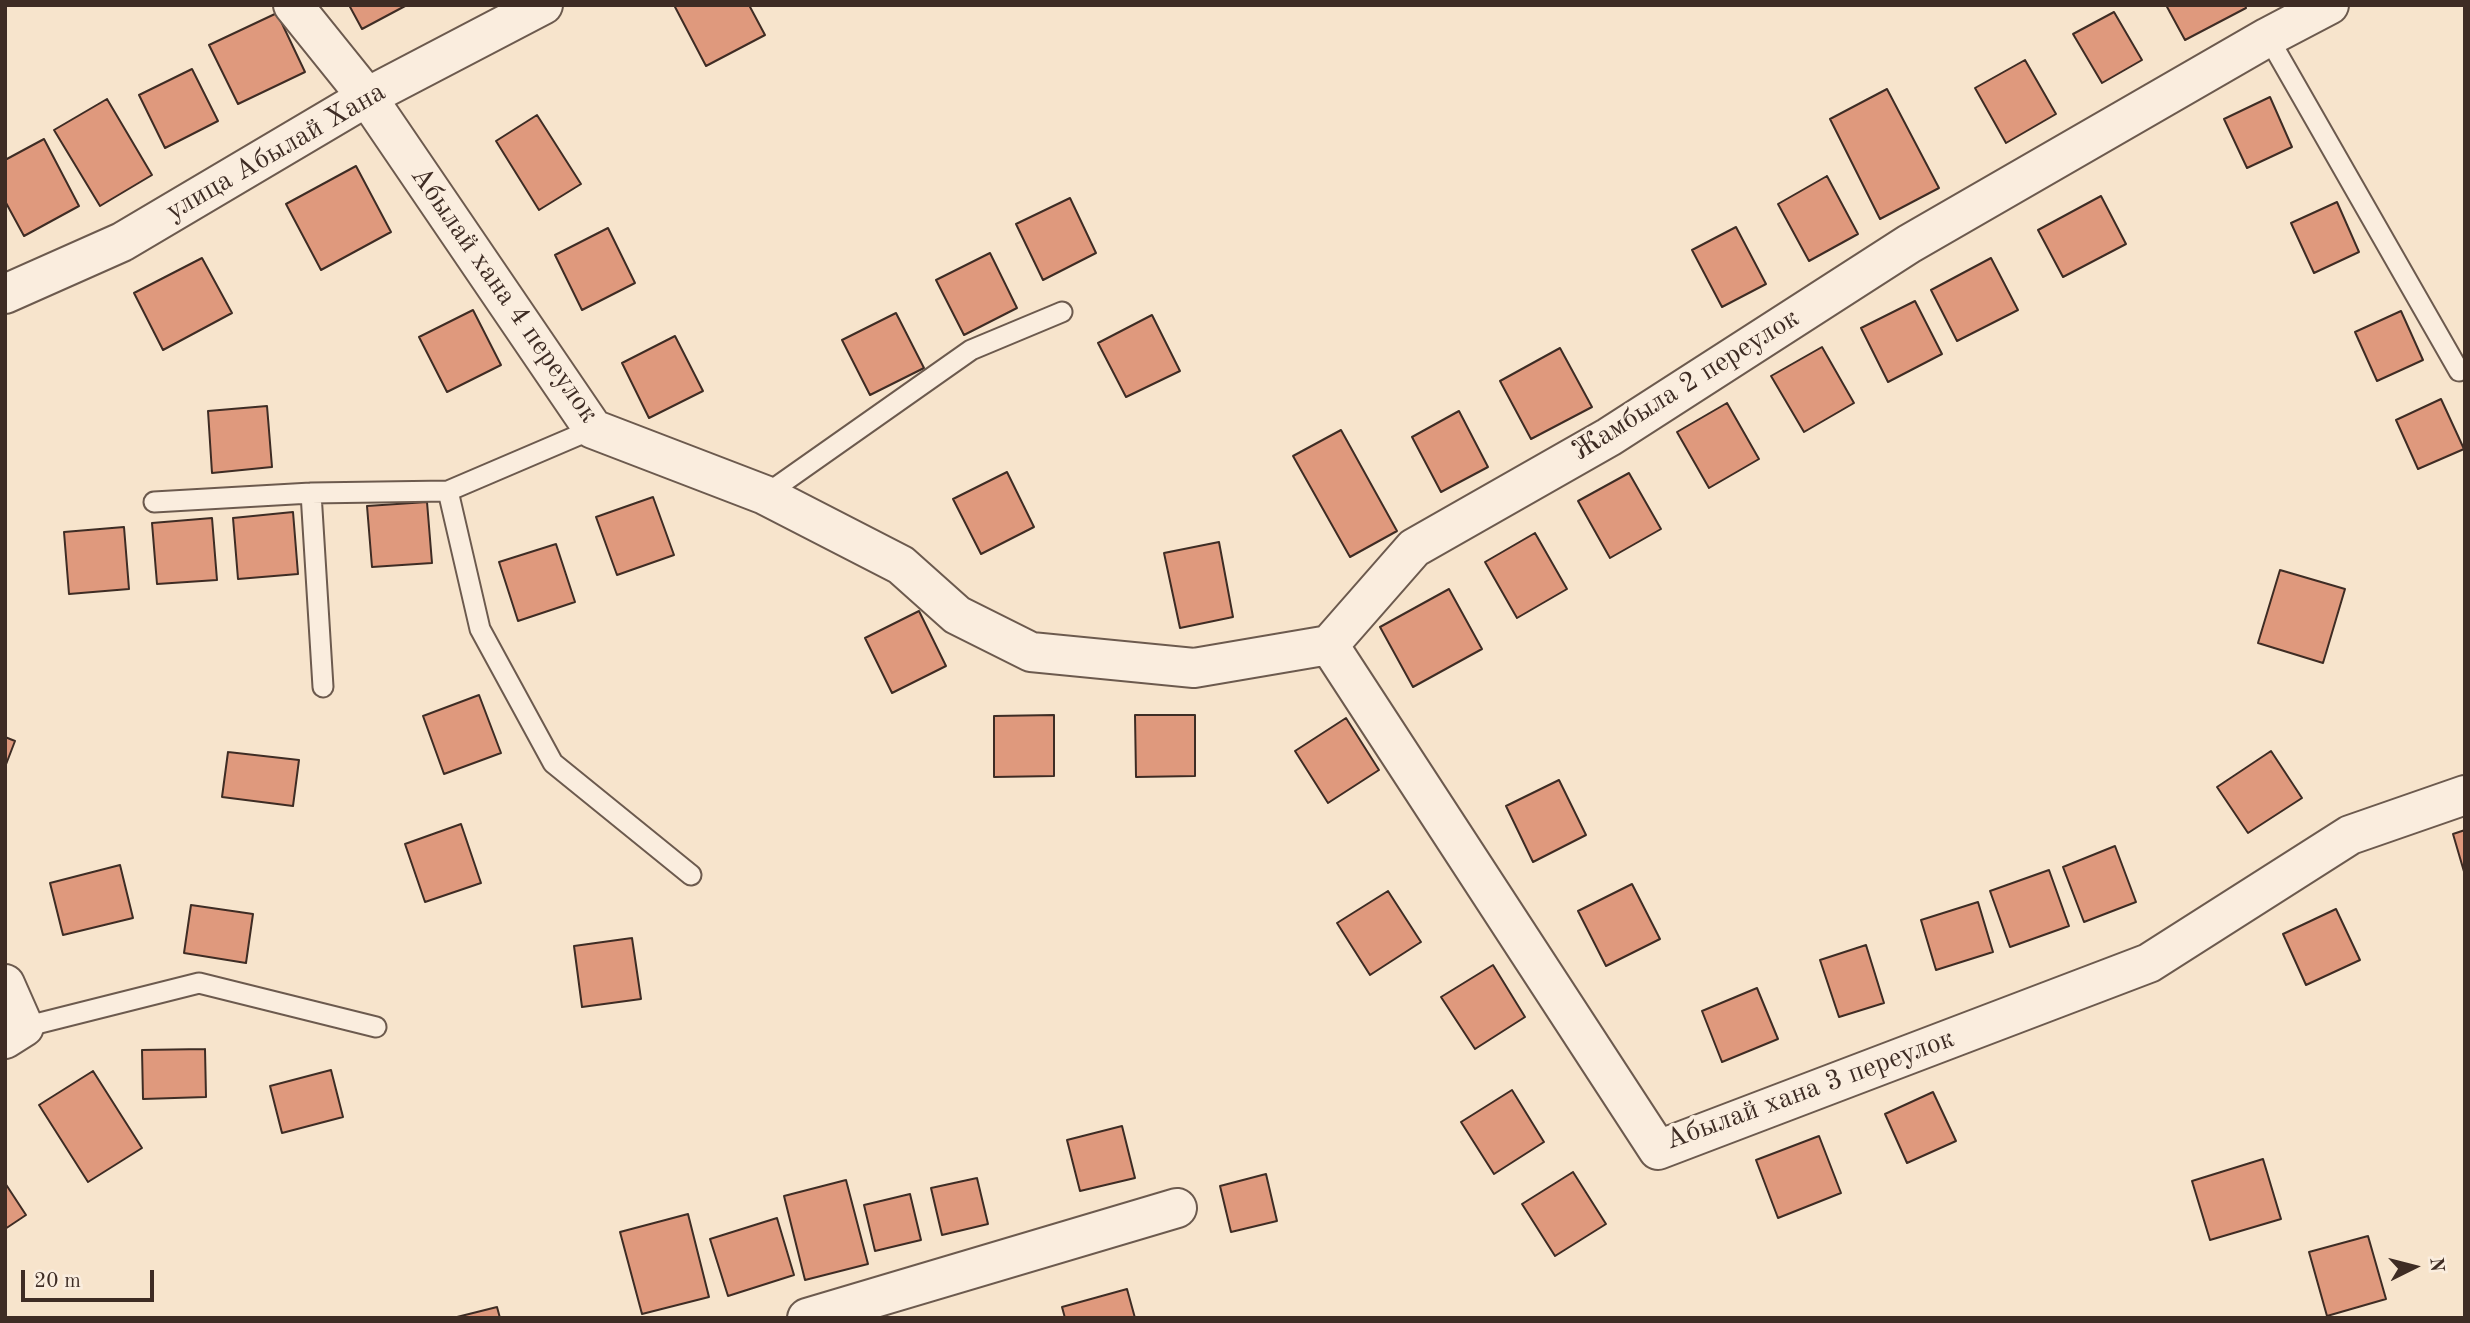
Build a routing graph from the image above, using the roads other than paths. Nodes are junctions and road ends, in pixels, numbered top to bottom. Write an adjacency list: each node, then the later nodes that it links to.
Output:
1 (293, 5): 5 (street, Абылай хана 4 переулок)
2 (543, 5): 5 (street, улица Абылай Хана)
3 (2329, 5): 4 (street, Жамбыла 2 переулок)
4 (2268, 37): 8 (lane); 14 (street, Жамбыла 2 переулок)
5 (367, 97): 6 (street, улица Абылай Хана); 9 (street, Абылай хана 4 переулок)
6 (5, 294)
7 (1062, 312): 12 (lane)
8 (2459, 371)
9 (593, 429): 10 (lane); 12 (street, Абылай хана 4 переулок)
10 (448, 491): 11 (lane); 17 (lane)
11 (312, 493): 13 (lane); 15 (lane)
12 (765, 495): 14 (street, Абылай хана 4 переулок)
13 (154, 502)
14 (1329, 645): 16 (street, Абылай хана 3 переулок)
15 (323, 687)
16 (2465, 795)
17 (691, 875)
18 (5, 984): 20 (street)
19 (376, 1027): 20 (lane)
20 (15, 1033)
21 (1177, 1208): 22 (street)
22 (807, 1318)

